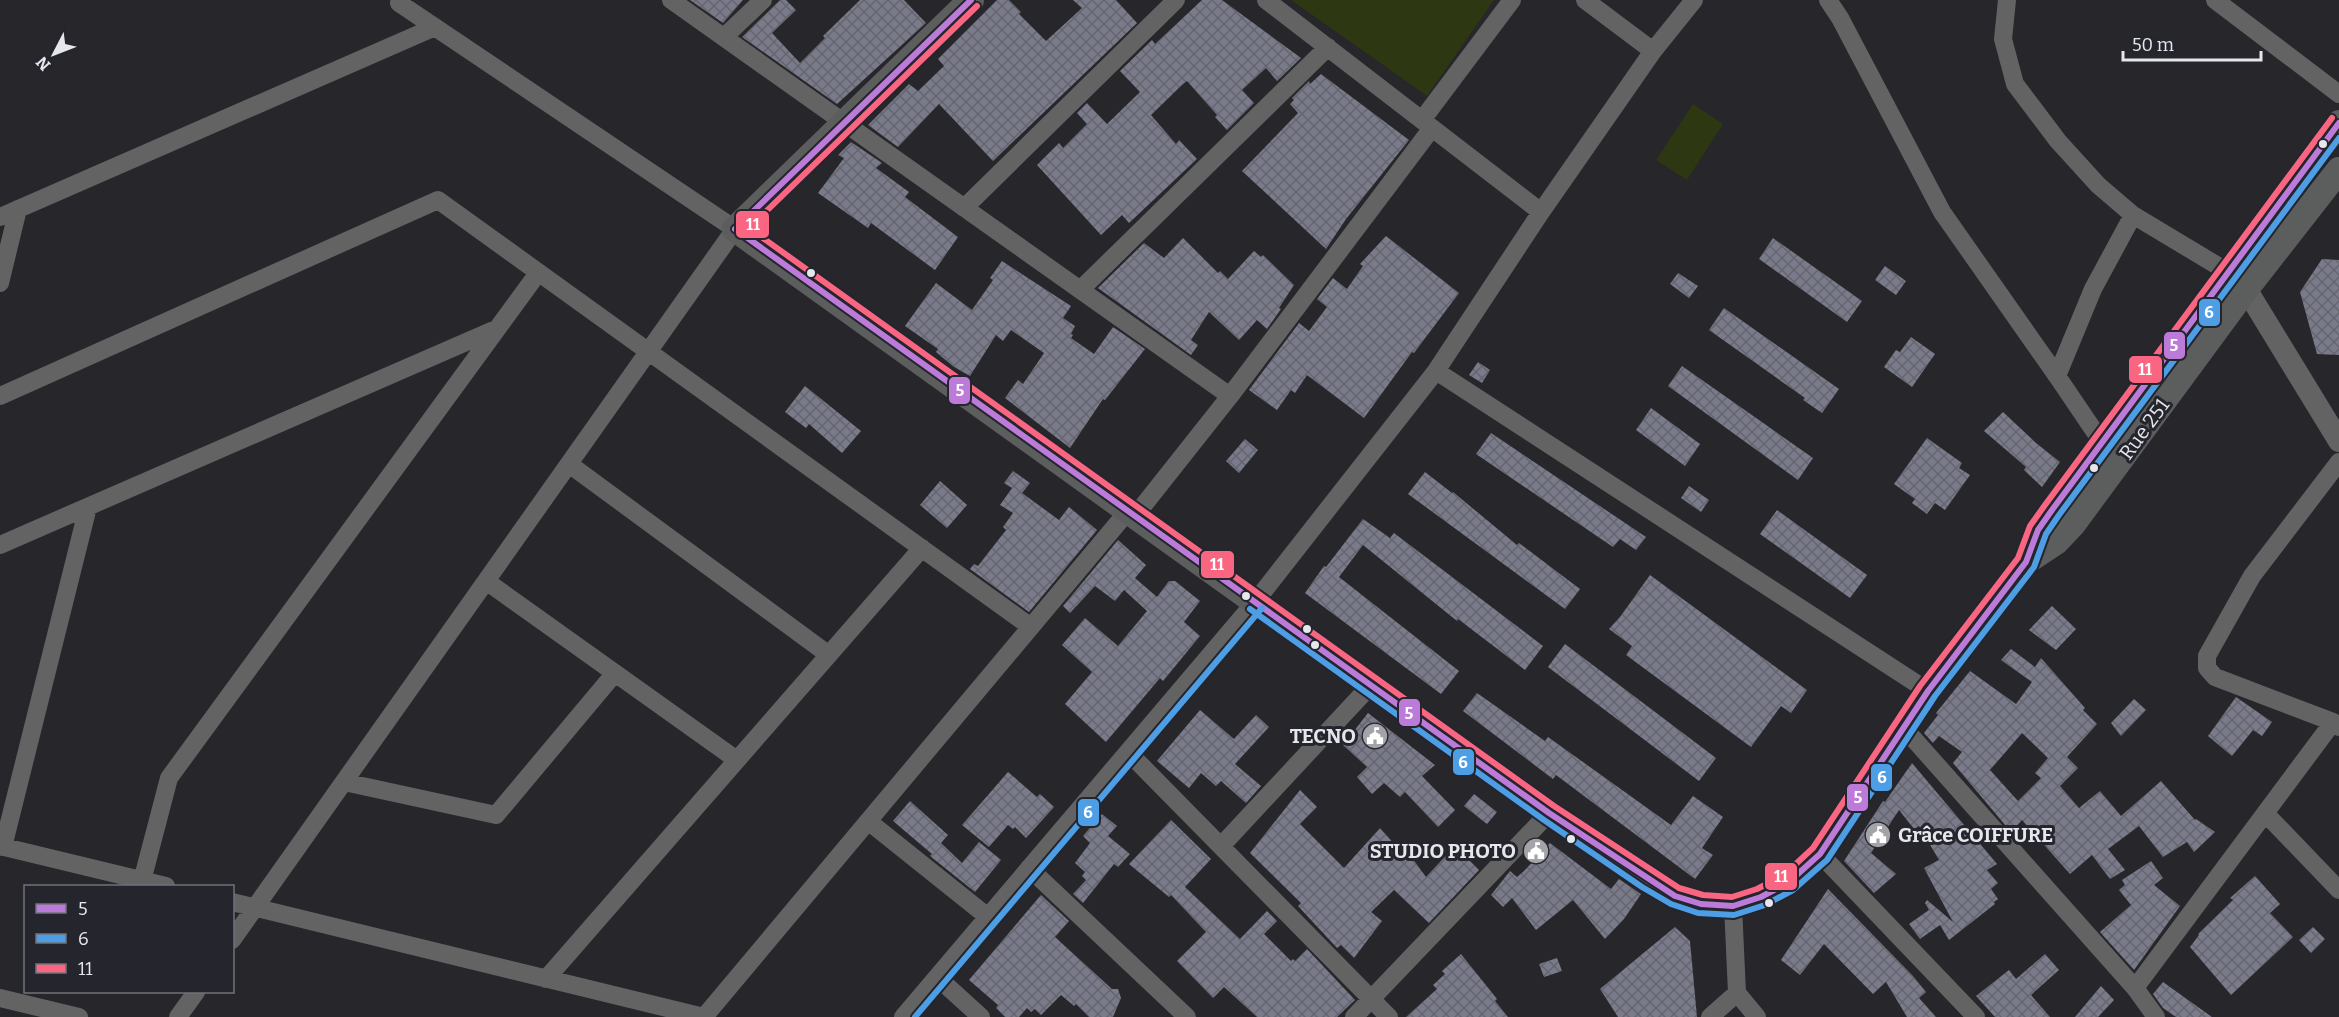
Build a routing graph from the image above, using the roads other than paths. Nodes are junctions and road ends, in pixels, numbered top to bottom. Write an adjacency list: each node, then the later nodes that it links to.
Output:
1 (671, 0): 14 (street)
2 (763, 0): 14 (street)
3 (971, 0): 18 (main road)
4 (1176, 0): 22 (street)
5 (1266, 0): 15 (street)
6 (1512, 0): 20 (street)
7 (1586, 0): 16 (street)
8 (1694, 0): 16 (street)
9 (1828, 0): 36 (street)
10 (2007, 0): 25 (street)
11 (2215, 0): 17 (street)
12 (400, 2): 13 (street)
13 (435, 27): 23 (street); 27 (street)
14 (724, 37): 18 (street)
15 (1328, 47): 20 (street); 32 (street)
16 (1653, 51): 24 (street)
17 (2339, 94)
18 (844, 123): 22 (street); 27 (main road)
19 (2339, 123): 28 (main road, Rue 251)
20 (1427, 124): 24 (street); 38 (street)
21 (2339, 170): 31 (main road, Rue 251)
22 (964, 208): 32 (street)
23 (18, 209): 26 (street); 30 (street)
24 (1540, 212): 35 (street)
25 (2133, 215): 28 (street); 36 (street)
26 (0, 217)
27 (735, 229): 34 (street); 44 (main road, Rue 251)
28 (2228, 272): 31 (street); 39 (main road, Rue 251)
29 (538, 273): 33 (street); 34 (street); 37 (street)
30 (0, 283)
31 (2246, 289): 40 (street); 47 (main road, Rue 251)
32 (1080, 290): 38 (street)
33 (497, 329): 43 (street); 67 (street)
34 (648, 352): 42 (street); 46 (street)
35 (1436, 370): 49 (street); 54 (street)
36 (2056, 376): 39 (street)
37 (0, 396)
38 (1230, 396): 44 (street)
39 (2101, 441): 47 (main road, Rue 251)
40 (2339, 441)
41 (2339, 462): 55 (street)
42 (569, 464): 48 (street); 51 (street)
43 (88, 507): 45 (street); 64 (street)
44 (1132, 514): 49 (main road, Rue 251); 50 (street)
45 (0, 545)
46 (922, 548): 50 (street); 51 (street)
47 (2026, 562): 54 (main road, Rue 251)
48 (486, 581): 52 (street); 59 (street)
49 (1255, 602): 53 (main road, Rue 251); 57 (street)
50 (1031, 627): 62 (street)
51 (829, 655): 58 (street)
52 (615, 673): 58 (street); 59 (street)
53 (1371, 685): 60 (main road, Rue 251); 63 (street)
54 (1928, 691): 56 (main road, Rue 251)
55 (2336, 725): 61 (street)
56 (1903, 727): 65 (main road, Rue 251); 77 (street)
57 (1128, 752): 63 (street); 66 (street)
58 (737, 760): 76 (street)
59 (344, 782): 72 (street)
60 (1549, 813): 71 (main road, Rue 251); 81 (street)
61 (2265, 813): 69 (street); 77 (street)
62 (868, 821): 73 (street); 84 (street)
63 (1222, 845): 81 (street)
64 (2, 847): 67 (street)
65 (1820, 854): 71 (main road, Rue 251); 92 (street)
66 (1029, 868): 73 (street); 87 (street)
67 (142, 881): 68 (street)
68 (161, 885)
69 (2339, 890)
70 (234, 903): 72 (street)
71 (1733, 906): 79 (street)
72 (255, 908): 74 (street); 76 (street)
73 (988, 917): 75 (street)
74 (234, 937)
75 (937, 977): 85 (street); 86 (street)
76 (546, 979): 84 (street)
77 (2135, 988): 93 (street)
78 (195, 993): 83 (street)
79 (1737, 993): 90 (street); 91 (street)
80 (0, 998): 82 (street)
81 (1371, 999): 88 (street); 89 (street)
82 (79, 1017)
83 (178, 1017)
84 (704, 1017)
85 (903, 1017)
86 (981, 1017)
87 (1187, 1017)
88 (1354, 1017)
89 (1389, 1017)
90 (1710, 1017)
91 (1757, 1017)
92 (1976, 1017)
93 (2156, 1017)

